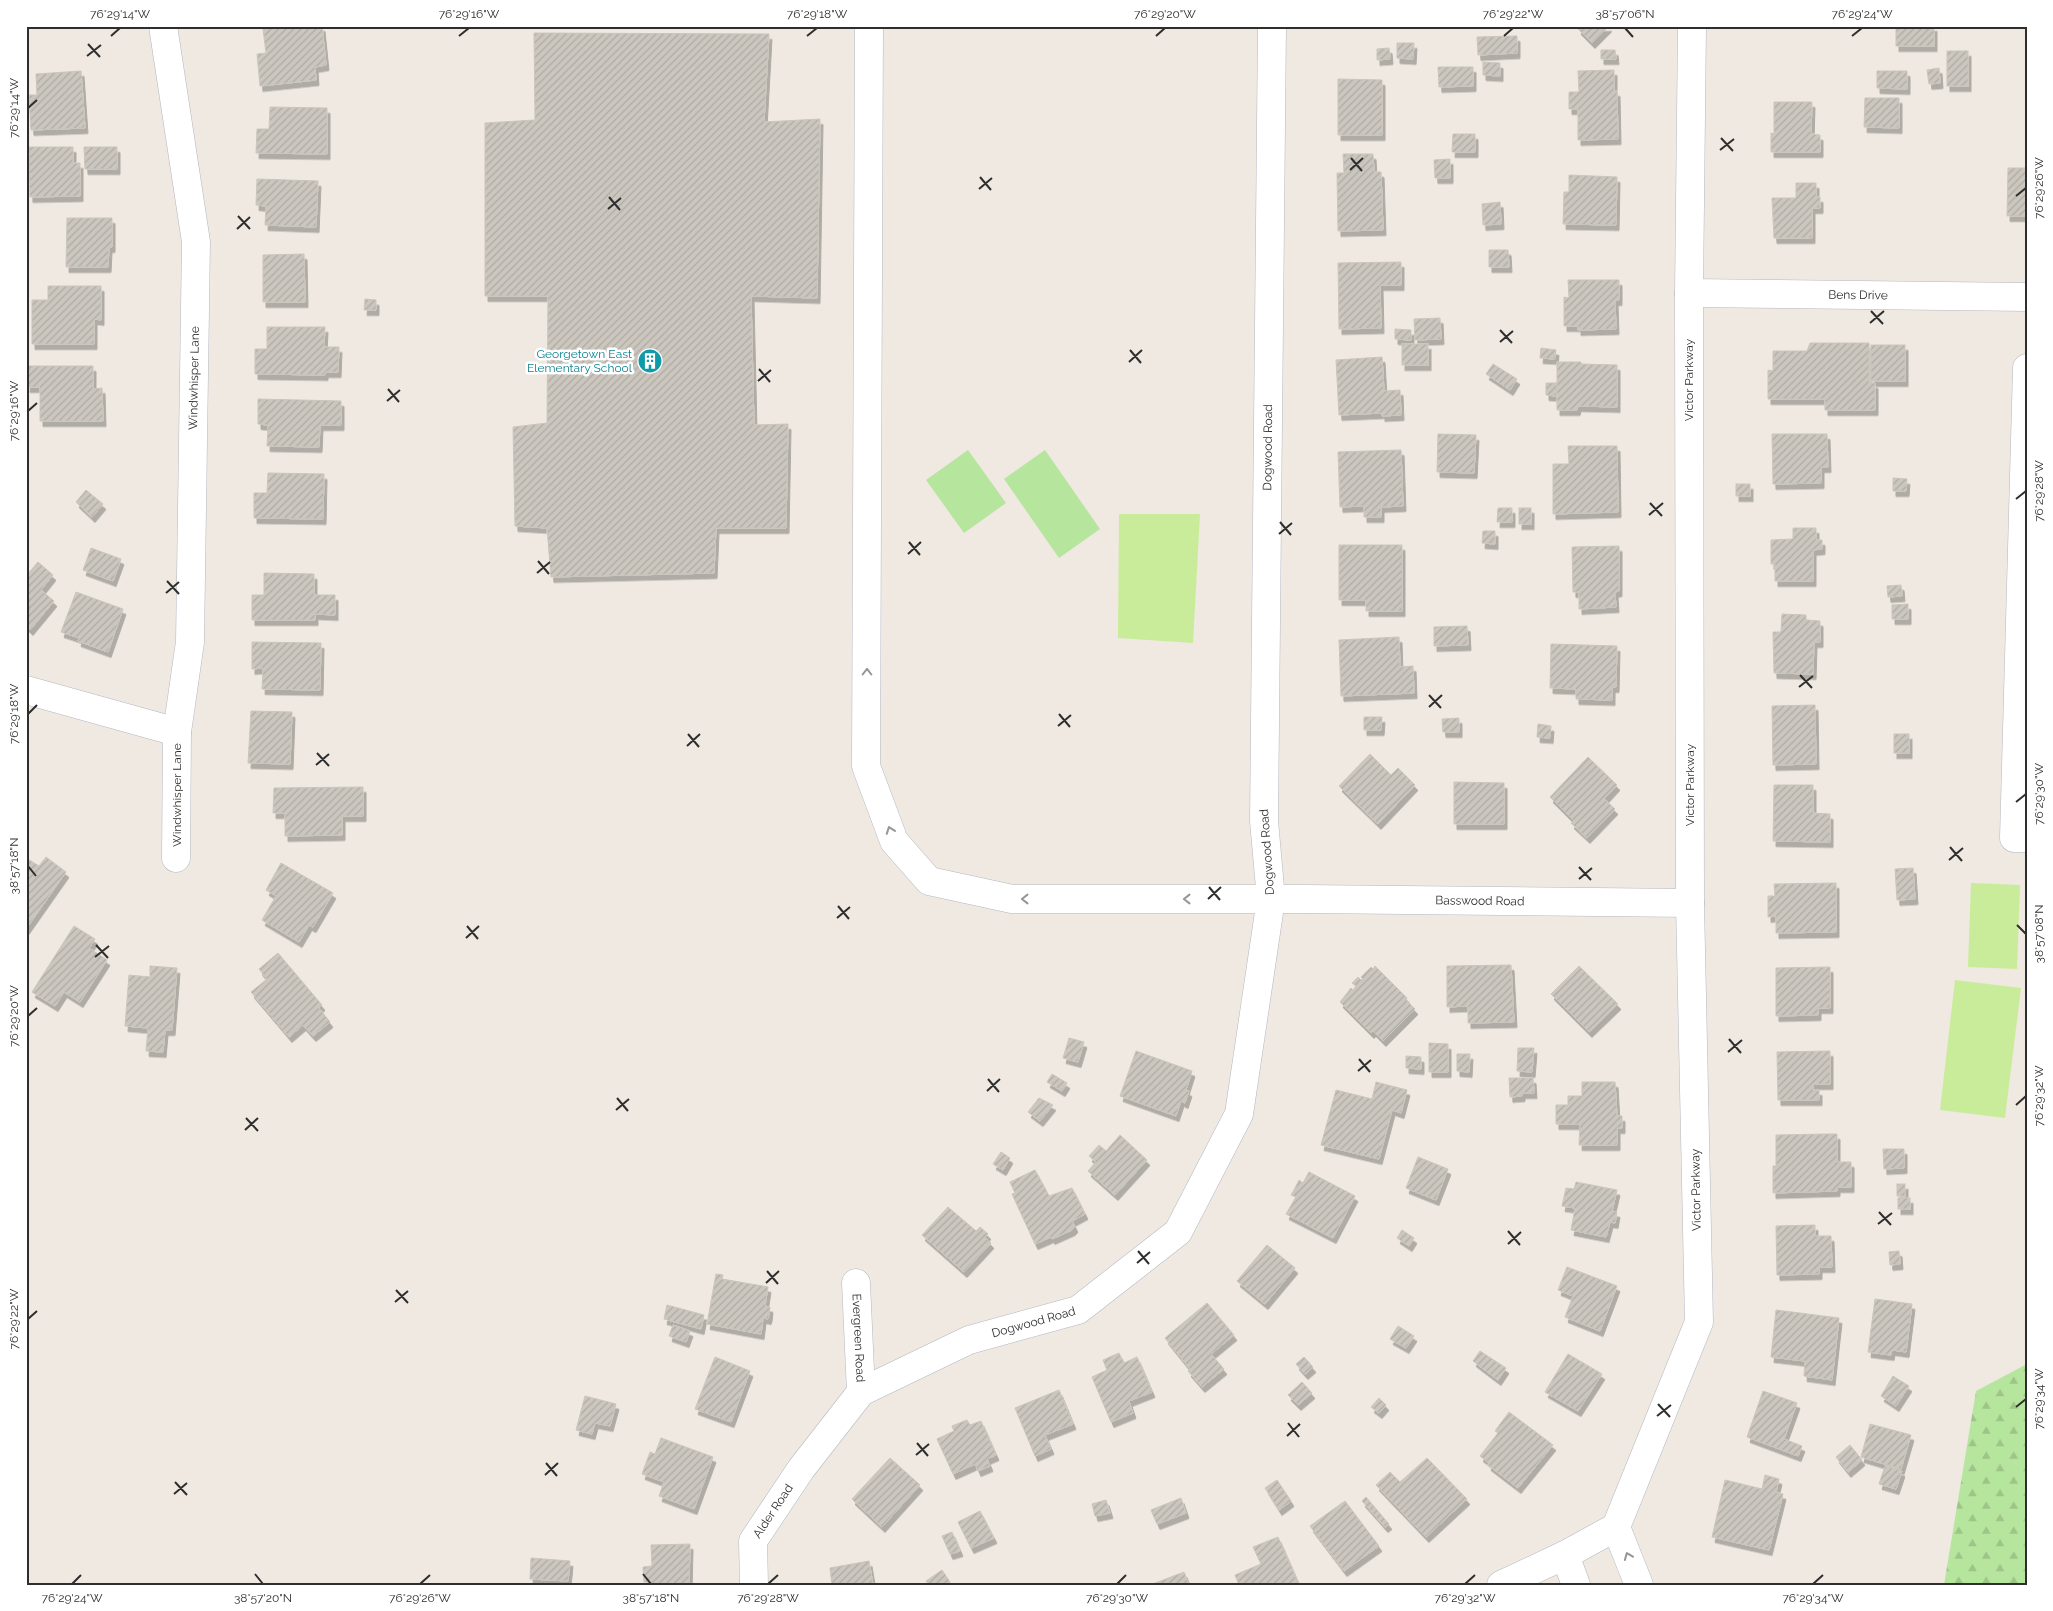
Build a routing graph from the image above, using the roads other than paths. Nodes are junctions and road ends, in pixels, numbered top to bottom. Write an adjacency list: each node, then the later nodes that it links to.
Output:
1 (163, 26): 9 (street, Windwhisper Lane)
2 (869, 26): 12 (street, Basswood Road, one-way to 2)
3 (1272, 26): 12 (street, Dogwood Road)
4 (1692, 26): 5 (street, Victor Parkway)
5 (1689, 293): 6 (street, Bens Drive); 13 (street, Victor Parkway)
6 (2027, 297)
7 (2027, 368): 10 (street)
8 (26, 690): 9 (street, Windwhisper Lane)
9 (178, 732): 11 (street, Windwhisper Lane)
10 (2027, 838)
11 (176, 858)
12 (1271, 899): 13 (street, Basswood Road); 15 (street, Dogwood Road)
13 (1690, 904): 17 (street, Victor Parkway)
14 (856, 1283): 15 (street, Evergreen Road)
15 (861, 1392): 16 (street, Dogwood Road)
16 (801, 1470): 19 (street, Alder Road)
17 (1616, 1527): 18 (street); 22 (street, one-way to 17)
18 (1565, 1555): 20 (street); 21 (street)
19 (754, 1585)
20 (1501, 1585)
21 (1576, 1585)
22 (1639, 1585)

